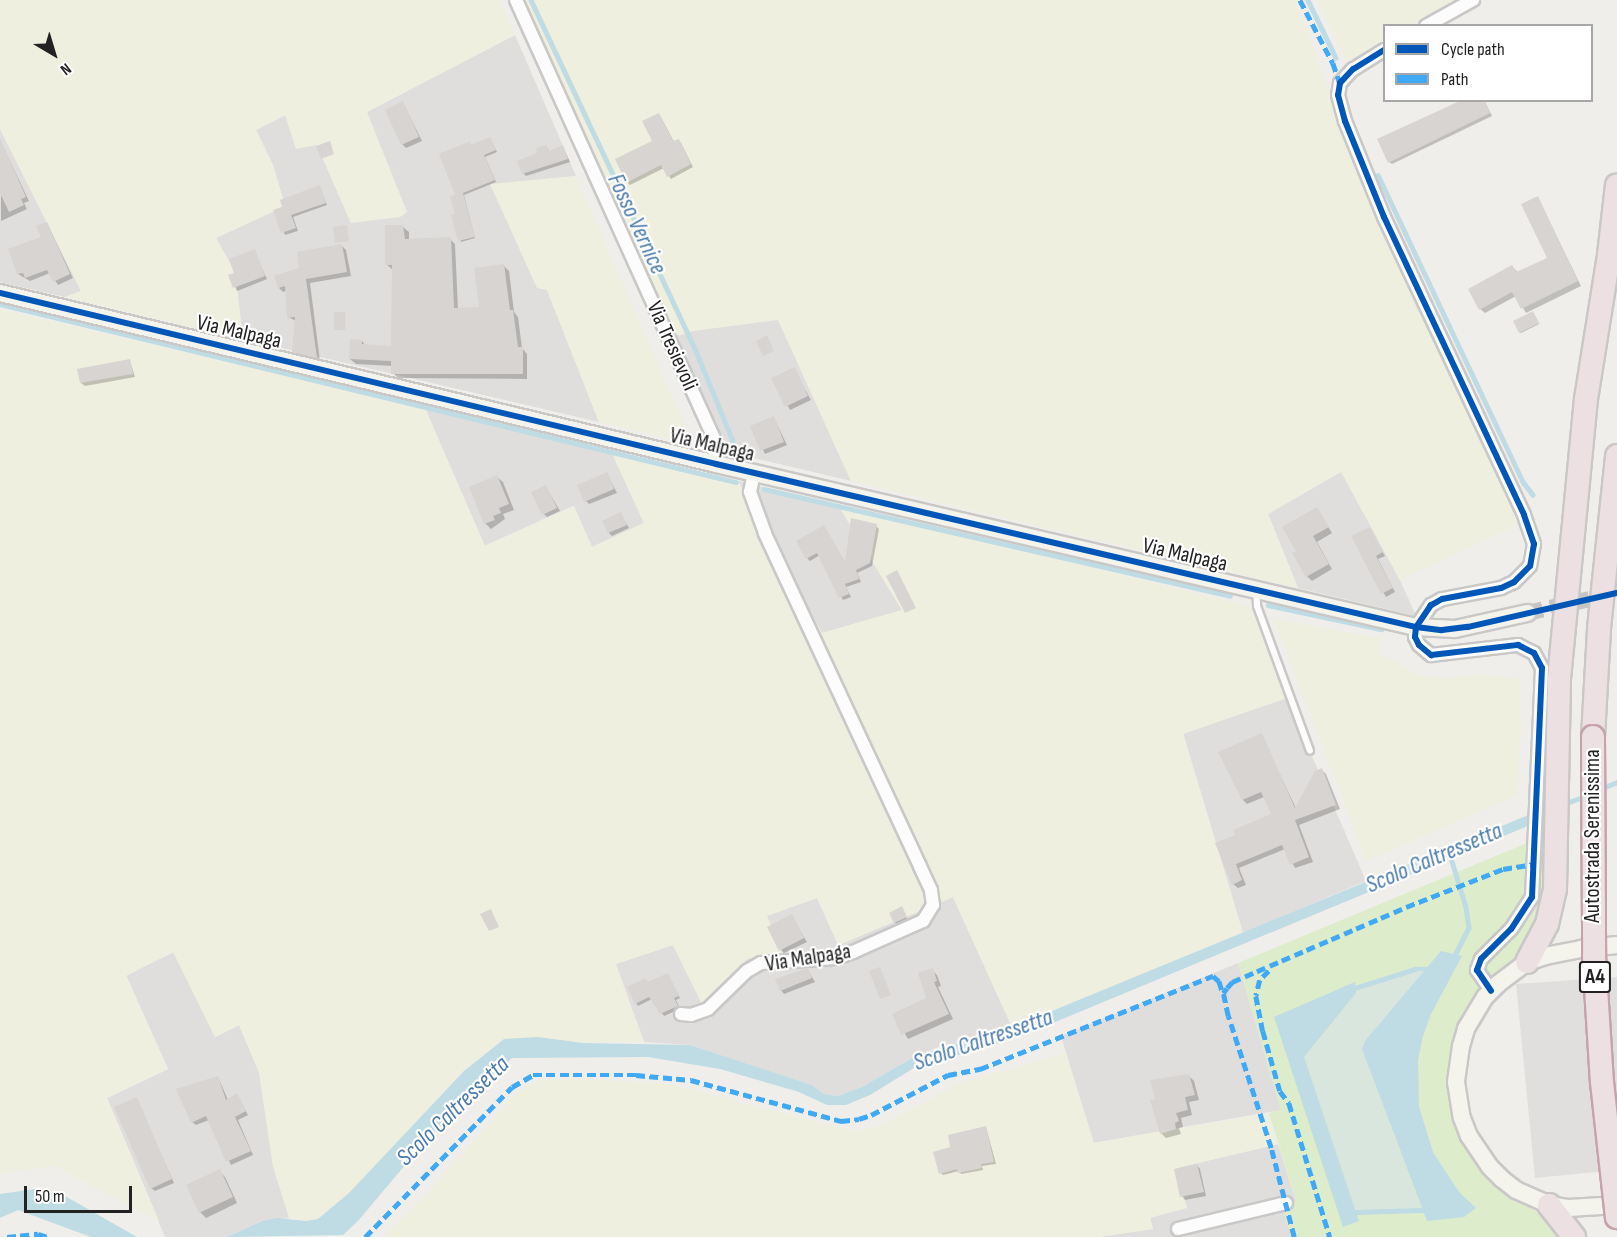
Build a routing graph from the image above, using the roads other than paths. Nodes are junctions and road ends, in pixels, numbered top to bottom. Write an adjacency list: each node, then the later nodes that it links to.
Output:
1 (516, 0): 8 (street, Via Tresievoli)
2 (1473, 0): 3 (street)
3 (1430, 24)
4 (1383, 51): 12 (street)
5 (1617, 185): 14 (highway)
6 (0, 293): 8 (street, Via Malpaga)
7 (1617, 456): 23 (highway, Autostrada Serenissima / A4, bridge)
8 (716, 465): 9 (street, Via Malpaga)
9 (754, 473): 10 (street, Via Malpaga); 19 (street, Via Malpaga)
10 (1256, 590): 12 (street, Via Malpaga); 13 (lane)
11 (1527, 613): 12 (street, Via Malpaga)
12 (1416, 627): 14 (street)
13 (1310, 751)
14 (1547, 790): 15 (highway)
15 (1545, 846): 17 (highway); 18 (street)
16 (1617, 945): 17 (street)
17 (1527, 962): 18 (street)
18 (1491, 991): 21 (street)
19 (681, 1014)
20 (1286, 1203): 24 (street)
21 (1549, 1205): 22 (street); 25 (highway)
22 (1617, 1205)
23 (1617, 1216)
24 (1178, 1229)
25 (1574, 1237)

